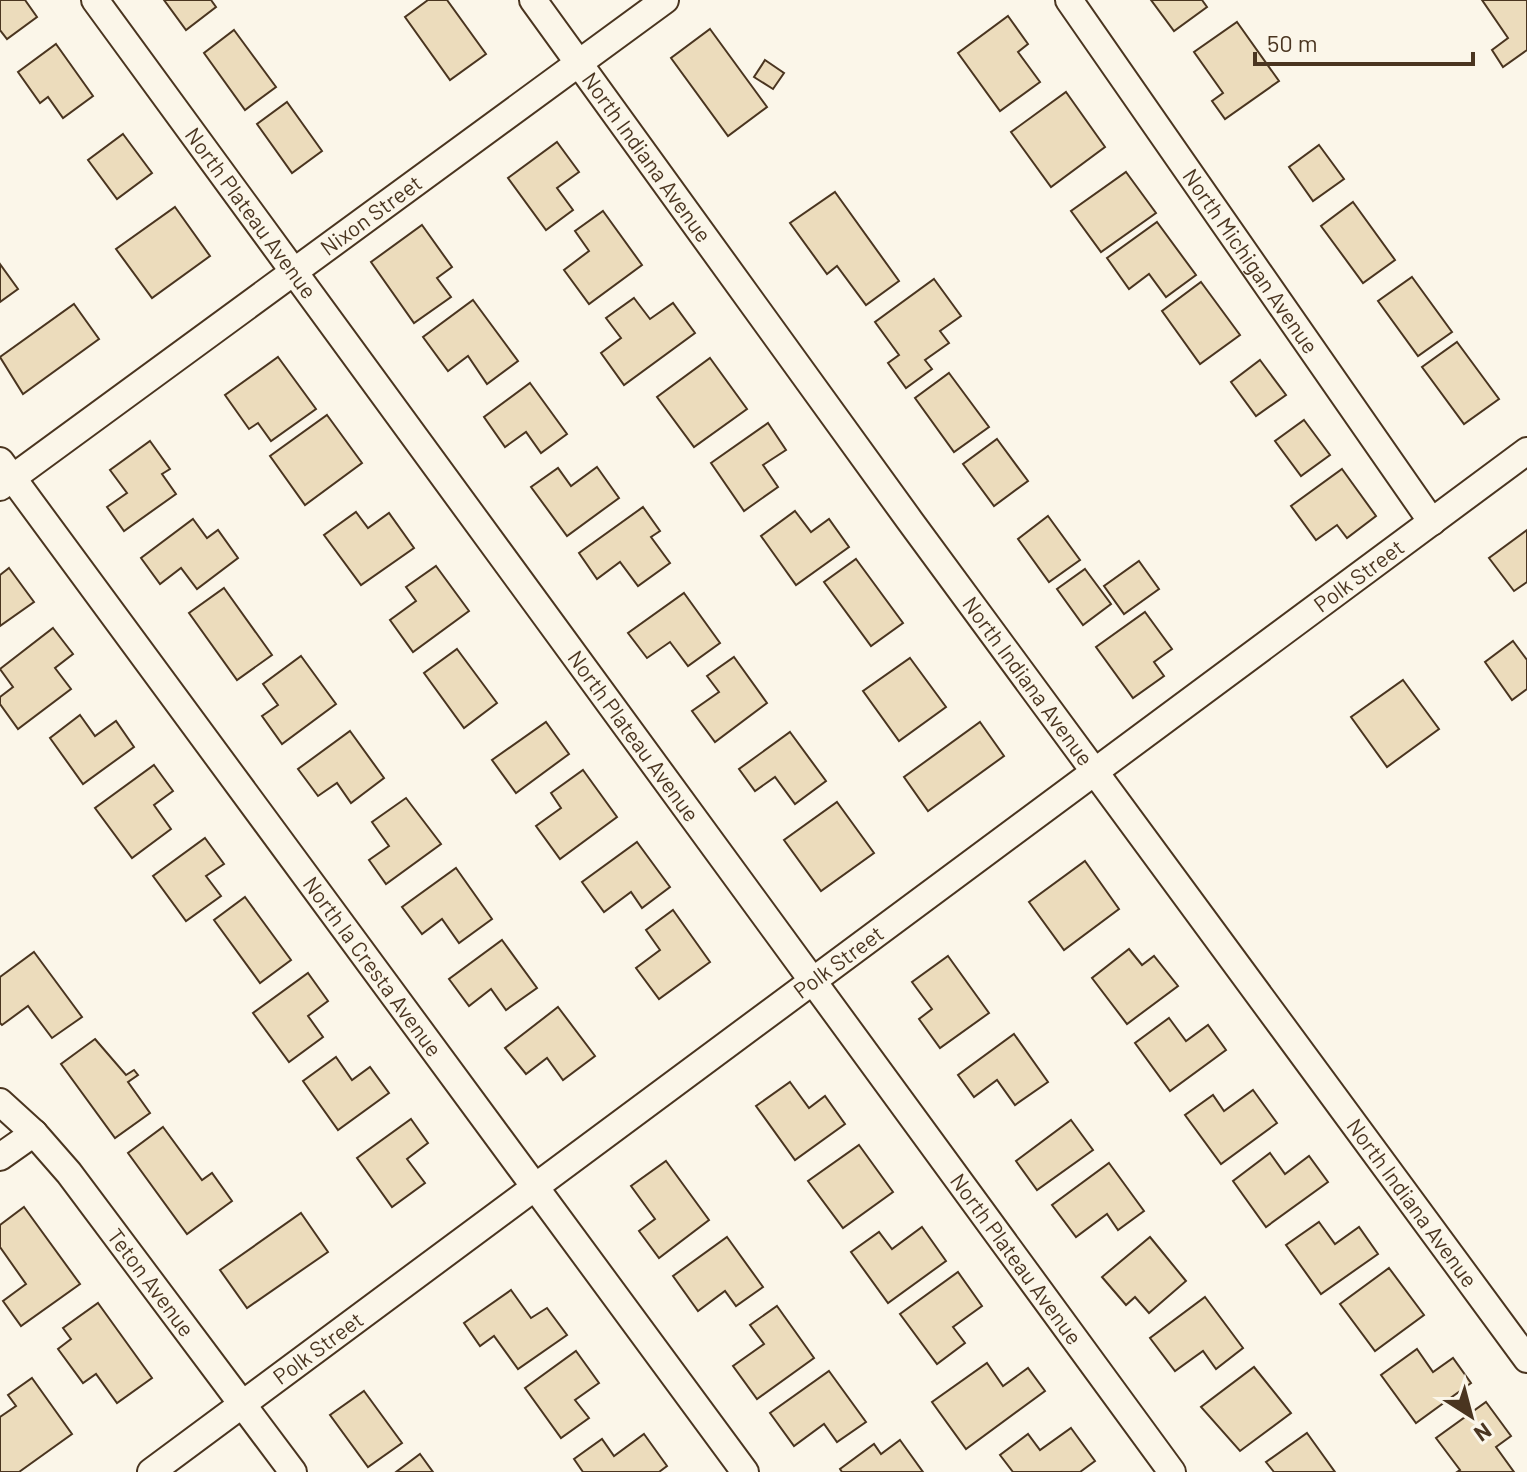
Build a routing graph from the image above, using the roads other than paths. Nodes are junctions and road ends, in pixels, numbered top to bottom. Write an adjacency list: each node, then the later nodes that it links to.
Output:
1 (95, 0): 6 (street, North Plateau Avenue)
2 (533, 0): 5 (street, North Indiana Avenue)
3 (665, 0): 5 (street, Nixon Street)
4 (1069, 0): 9 (street, North Michigan Avenue)
5 (578, 62): 6 (street, Nixon Street); 10 (street, North Indiana Avenue)
6 (294, 271): 8 (street, Nixon Street); 11 (street, North Plateau Avenue)
7 (1527, 451): 9 (street, Polk Street)
8 (4, 475): 15 (street, North la Cresta Avenue)
9 (1432, 522): 10 (street, Polk Street)
10 (1095, 773): 11 (street, Polk Street); 16 (street, North Indiana Avenue)
11 (811, 981): 15 (street, Polk Street); 21 (street, North Plateau Avenue)
12 (0, 1102): 13 (street, Teton Avenue)
13 (34, 1133): 14 (street); 17 (street, Teton Avenue)
14 (0, 1157)
15 (535, 1187): 17 (street, Polk Street); 20 (street, North la Cresta Avenue)
16 (1527, 1359)
17 (243, 1404): 18 (street, Polk Street); 19 (street, Teton Avenue)
18 (151, 1472)
19 (293, 1472)
20 (745, 1472)
21 (1172, 1472)

